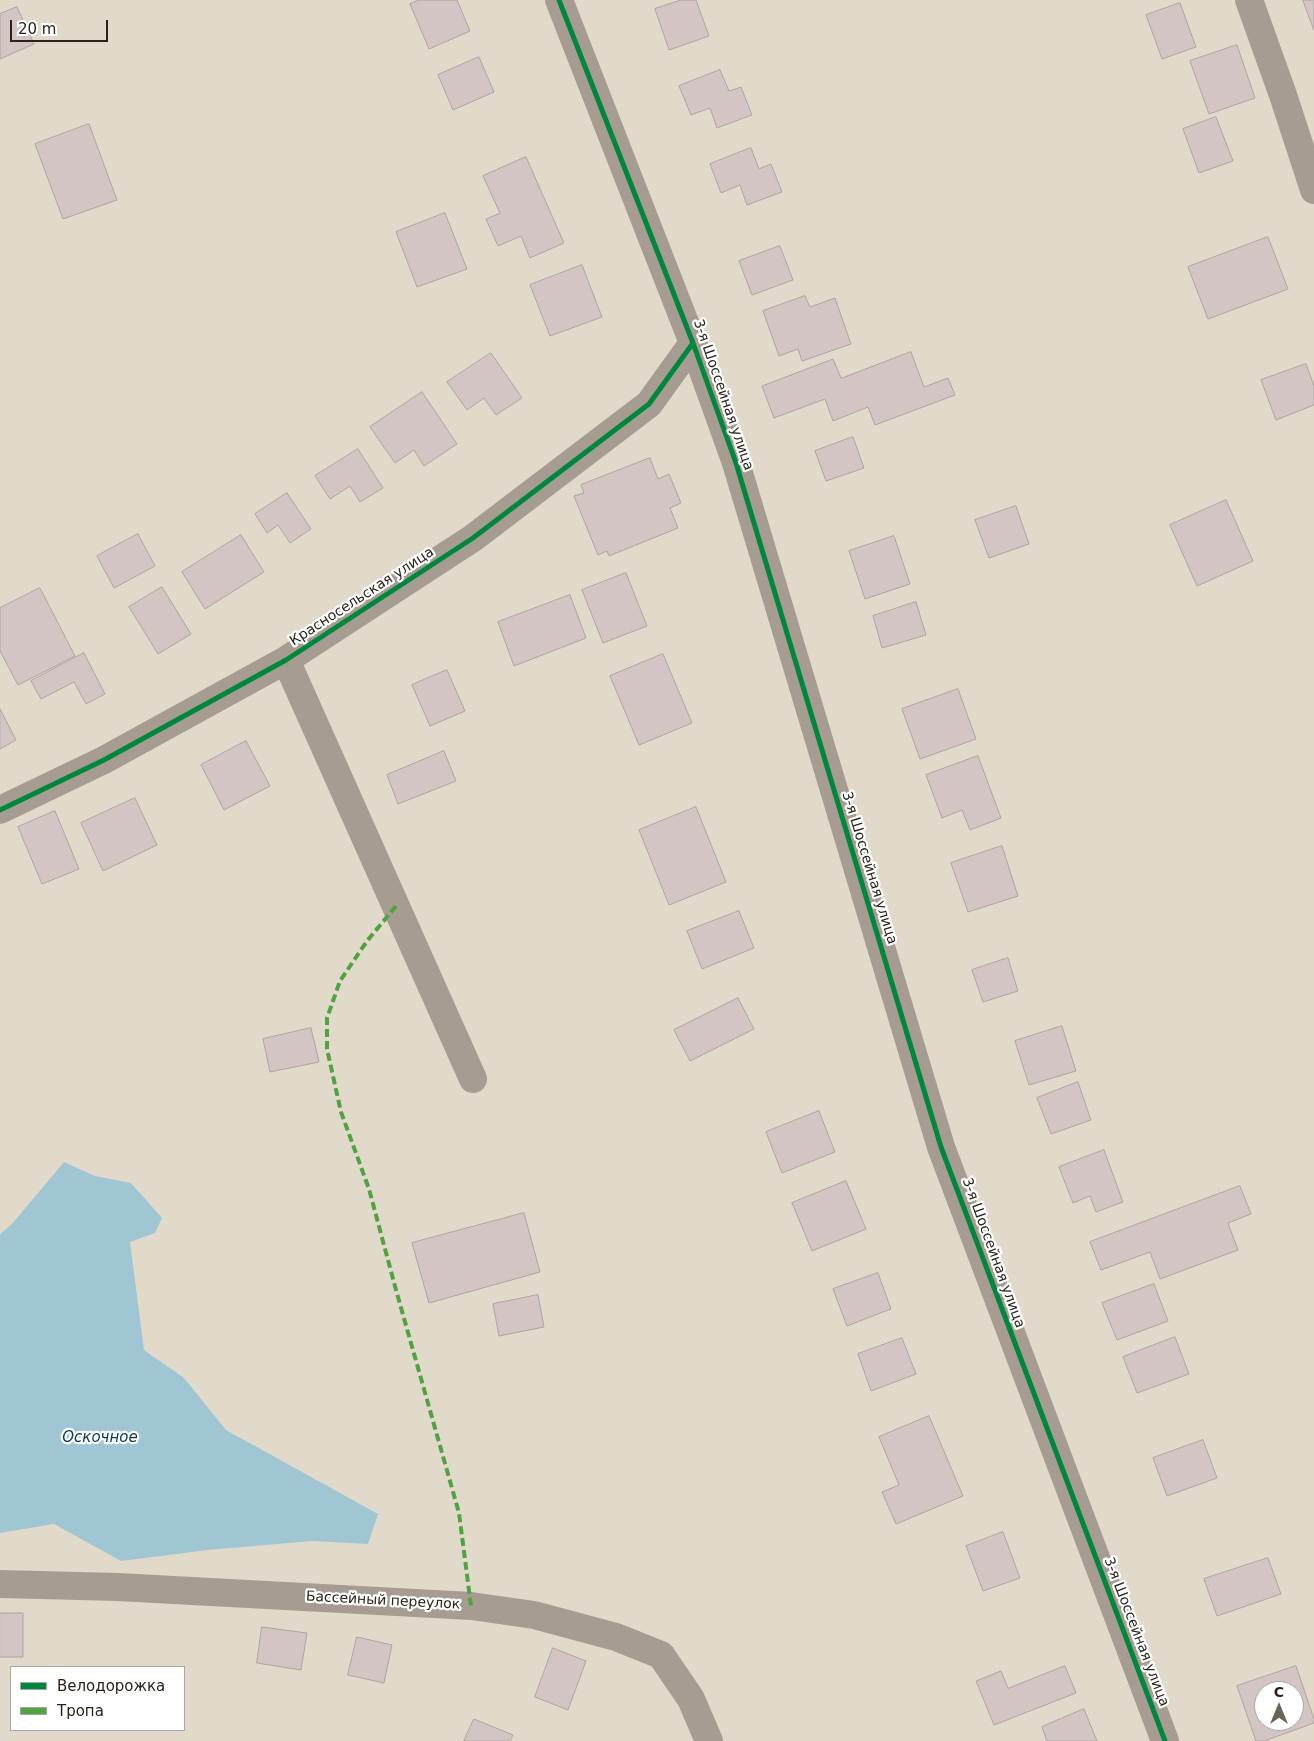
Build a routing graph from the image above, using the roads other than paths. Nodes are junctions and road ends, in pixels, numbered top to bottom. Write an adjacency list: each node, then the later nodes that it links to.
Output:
1 (559, 0): 4 (street, 3-я Шоссейная улица)
2 (1249, 0): 3 (street)
3 (1314, 190)
4 (693, 342): 5 (street, Красносельская улица); 10 (street, 3-я Шоссейная улица)
5 (286, 660): 6 (street, Красносельская улица); 7 (street)
6 (0, 810)
7 (473, 1079)
8 (0, 1584): 9 (street, Бассейный переулок)
9 (709, 1741)
10 (1165, 1741)

